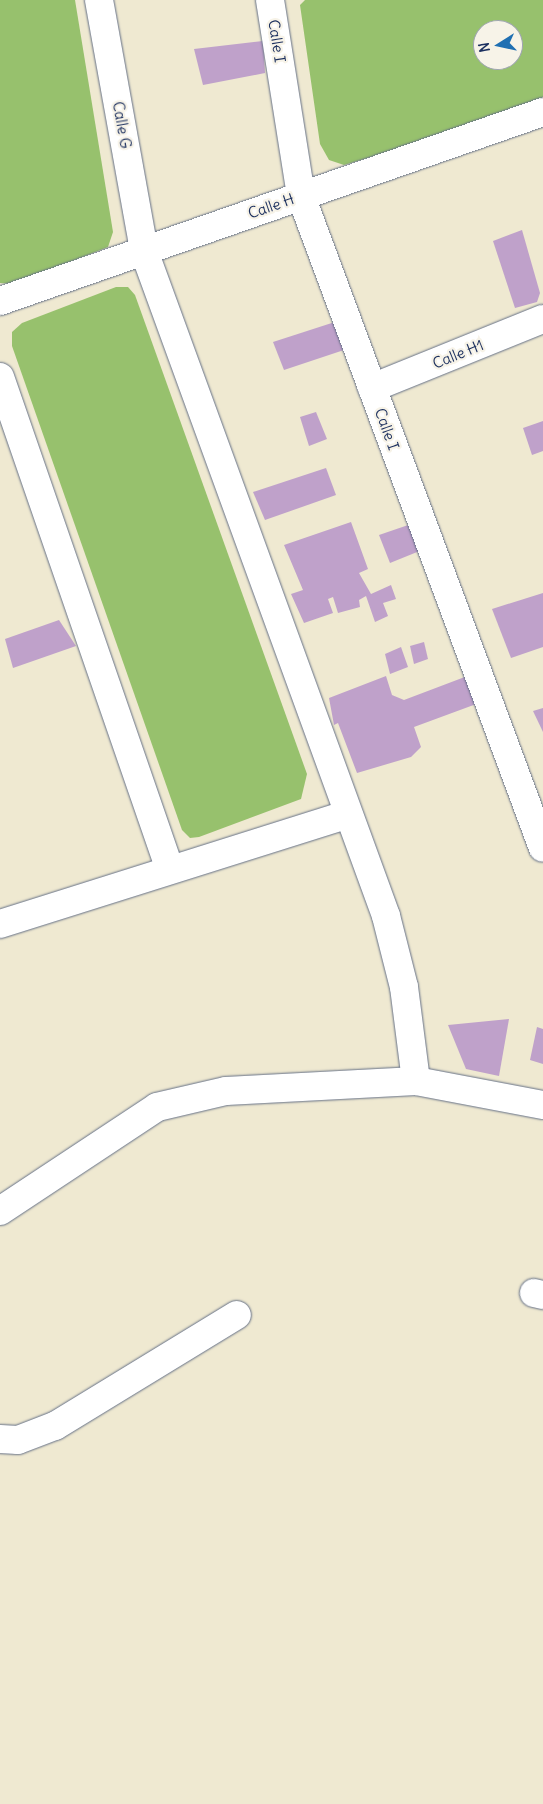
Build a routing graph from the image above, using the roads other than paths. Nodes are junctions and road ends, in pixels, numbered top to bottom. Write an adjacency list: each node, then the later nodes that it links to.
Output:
1 (99, 0): 5 (street, Calle G)
2 (270, 0): 4 (street, Calle I)
3 (543, 112): 4 (street, Calle H)
4 (301, 196): 5 (street, Calle H); 9 (street, Calle I)
5 (144, 251): 6 (street, Calle H); 10 (street, Calle G)
6 (0, 301)
7 (543, 319): 9 (street, Calle H1)
8 (0, 376): 12 (street)
9 (372, 388): 11 (street, Calle I)
10 (346, 815): 12 (street); 14 (street, Calle G)
11 (543, 848)
12 (170, 870): 13 (street)
13 (0, 924)
14 (416, 1081): 15 (street); 16 (street)
15 (543, 1105)
16 (0, 1210)
17 (237, 1315): 18 (street)
18 (0, 1439)

